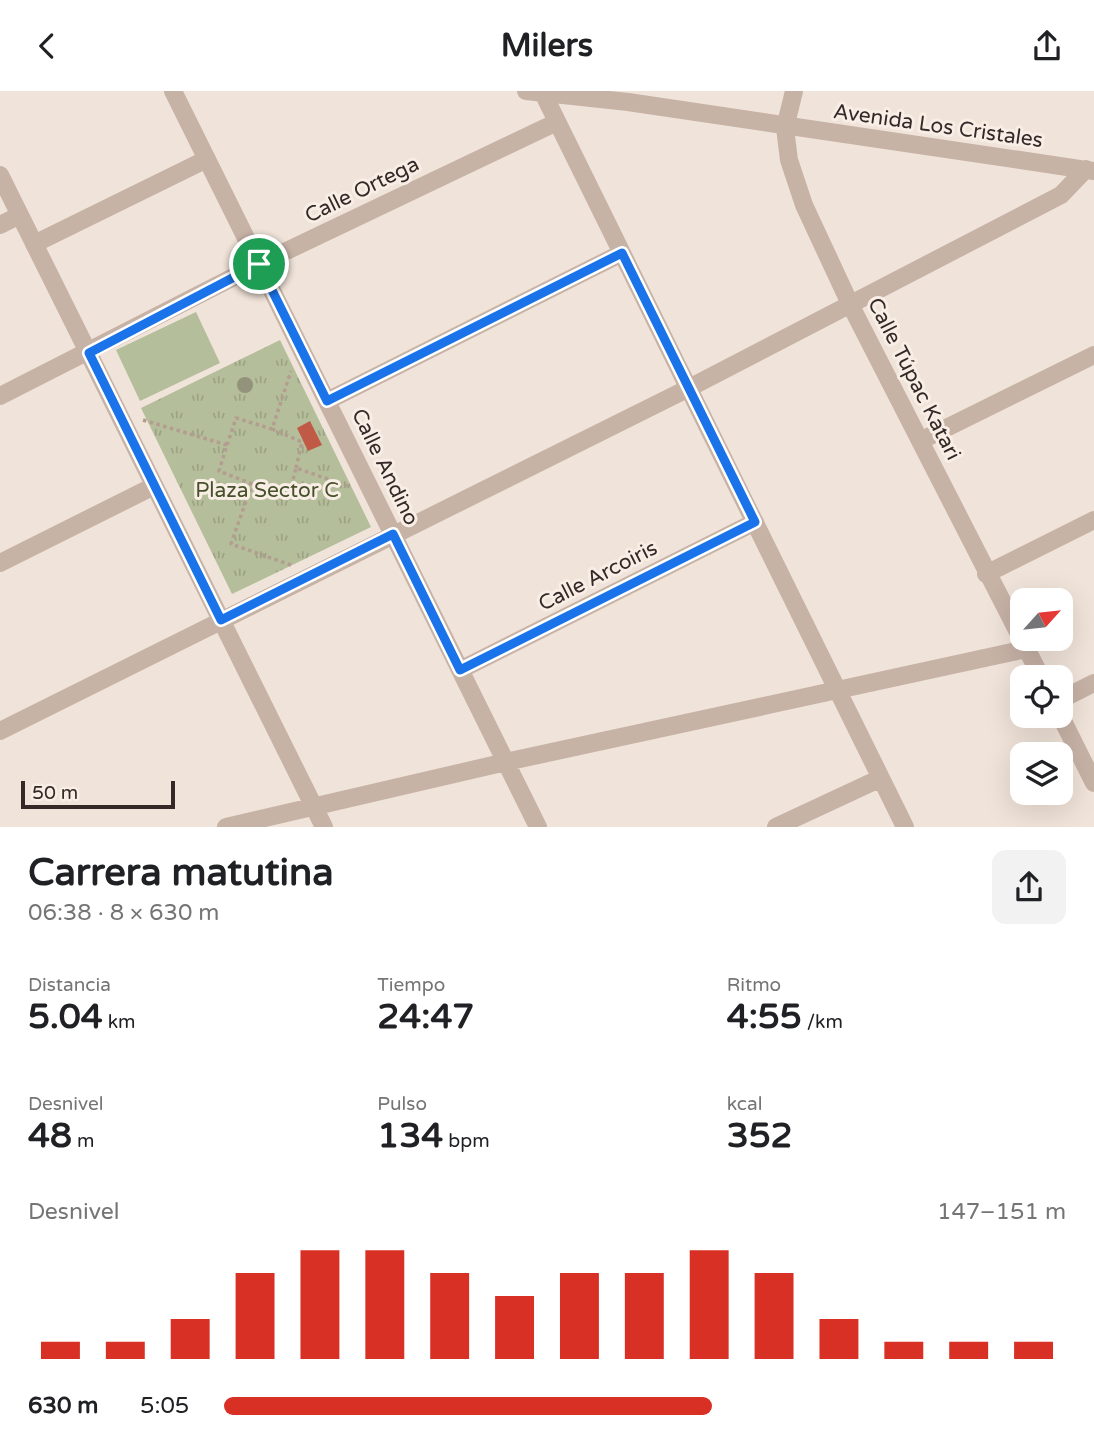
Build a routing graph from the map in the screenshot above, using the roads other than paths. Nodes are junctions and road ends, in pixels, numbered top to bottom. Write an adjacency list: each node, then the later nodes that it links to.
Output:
1 (173, 91): 6 (street, Calle Andino)
2 (794, 91): 5 (street, Calle Túpac Katari)
3 (535, 92): 4 (street); 5 (street, Avenida Los Cristales)
4 (557, 122): 12 (street); 13 (street, Calle Ortega)
5 (785, 128): 7 (street, Avenida Los Cristales); 14 (street, Calle Túpac Katari)
6 (207, 159): 11 (street); 13 (street, Calle Andino)
7 (1090, 170): 14 (street)
8 (0, 175): 9 (street)
9 (20, 215): 10 (street); 11 (street)
10 (0, 225)
11 (34, 244): 15 (street)
12 (622, 253): 17 (street); 19 (street)
13 (259, 264): 15 (street, Calle Ortega); 19 (street, Calle Andino)
14 (851, 306): 17 (street); 20 (street, Calle Túpac Katari)
15 (89, 353): 18 (street, Calle Ortega); 21 (street)
16 (1094, 355): 20 (street)
17 (689, 388): 23 (street); 24 (street)
18 (0, 396)
19 (327, 401): 24 (street, Calle Andino)
20 (920, 441): 26 (street, Calle Túpac Katari)
21 (154, 486): 25 (street); 28 (street)
22 (1094, 520): 26 (street)
23 (755, 522): 30 (street, Calle Arcoiris); 32 (street)
24 (393, 534): 28 (street); 30 (street, Calle Andino)
25 (0, 563)
26 (986, 574): 27 (street, Calle Túpac Katari)
27 (1010, 619)
28 (221, 620): 35 (street); 39 (street)
29 (1017, 651): 32 (street)
30 (460, 670): 36 (street, Calle Andino)
31 (1094, 683): 33 (street)
32 (838, 691): 36 (street); 37 (street)
33 (1073, 694)
34 (1066, 728): 38 (street)
35 (0, 731)
36 (506, 762): 39 (street); 42 (street, Calle Andino)
37 (881, 778): 43 (street); 44 (street)
38 (1094, 783)
39 (314, 806): 40 (street); 41 (street)
40 (226, 827)
41 (324, 827)
42 (538, 827)
43 (776, 827)
44 (905, 827)

